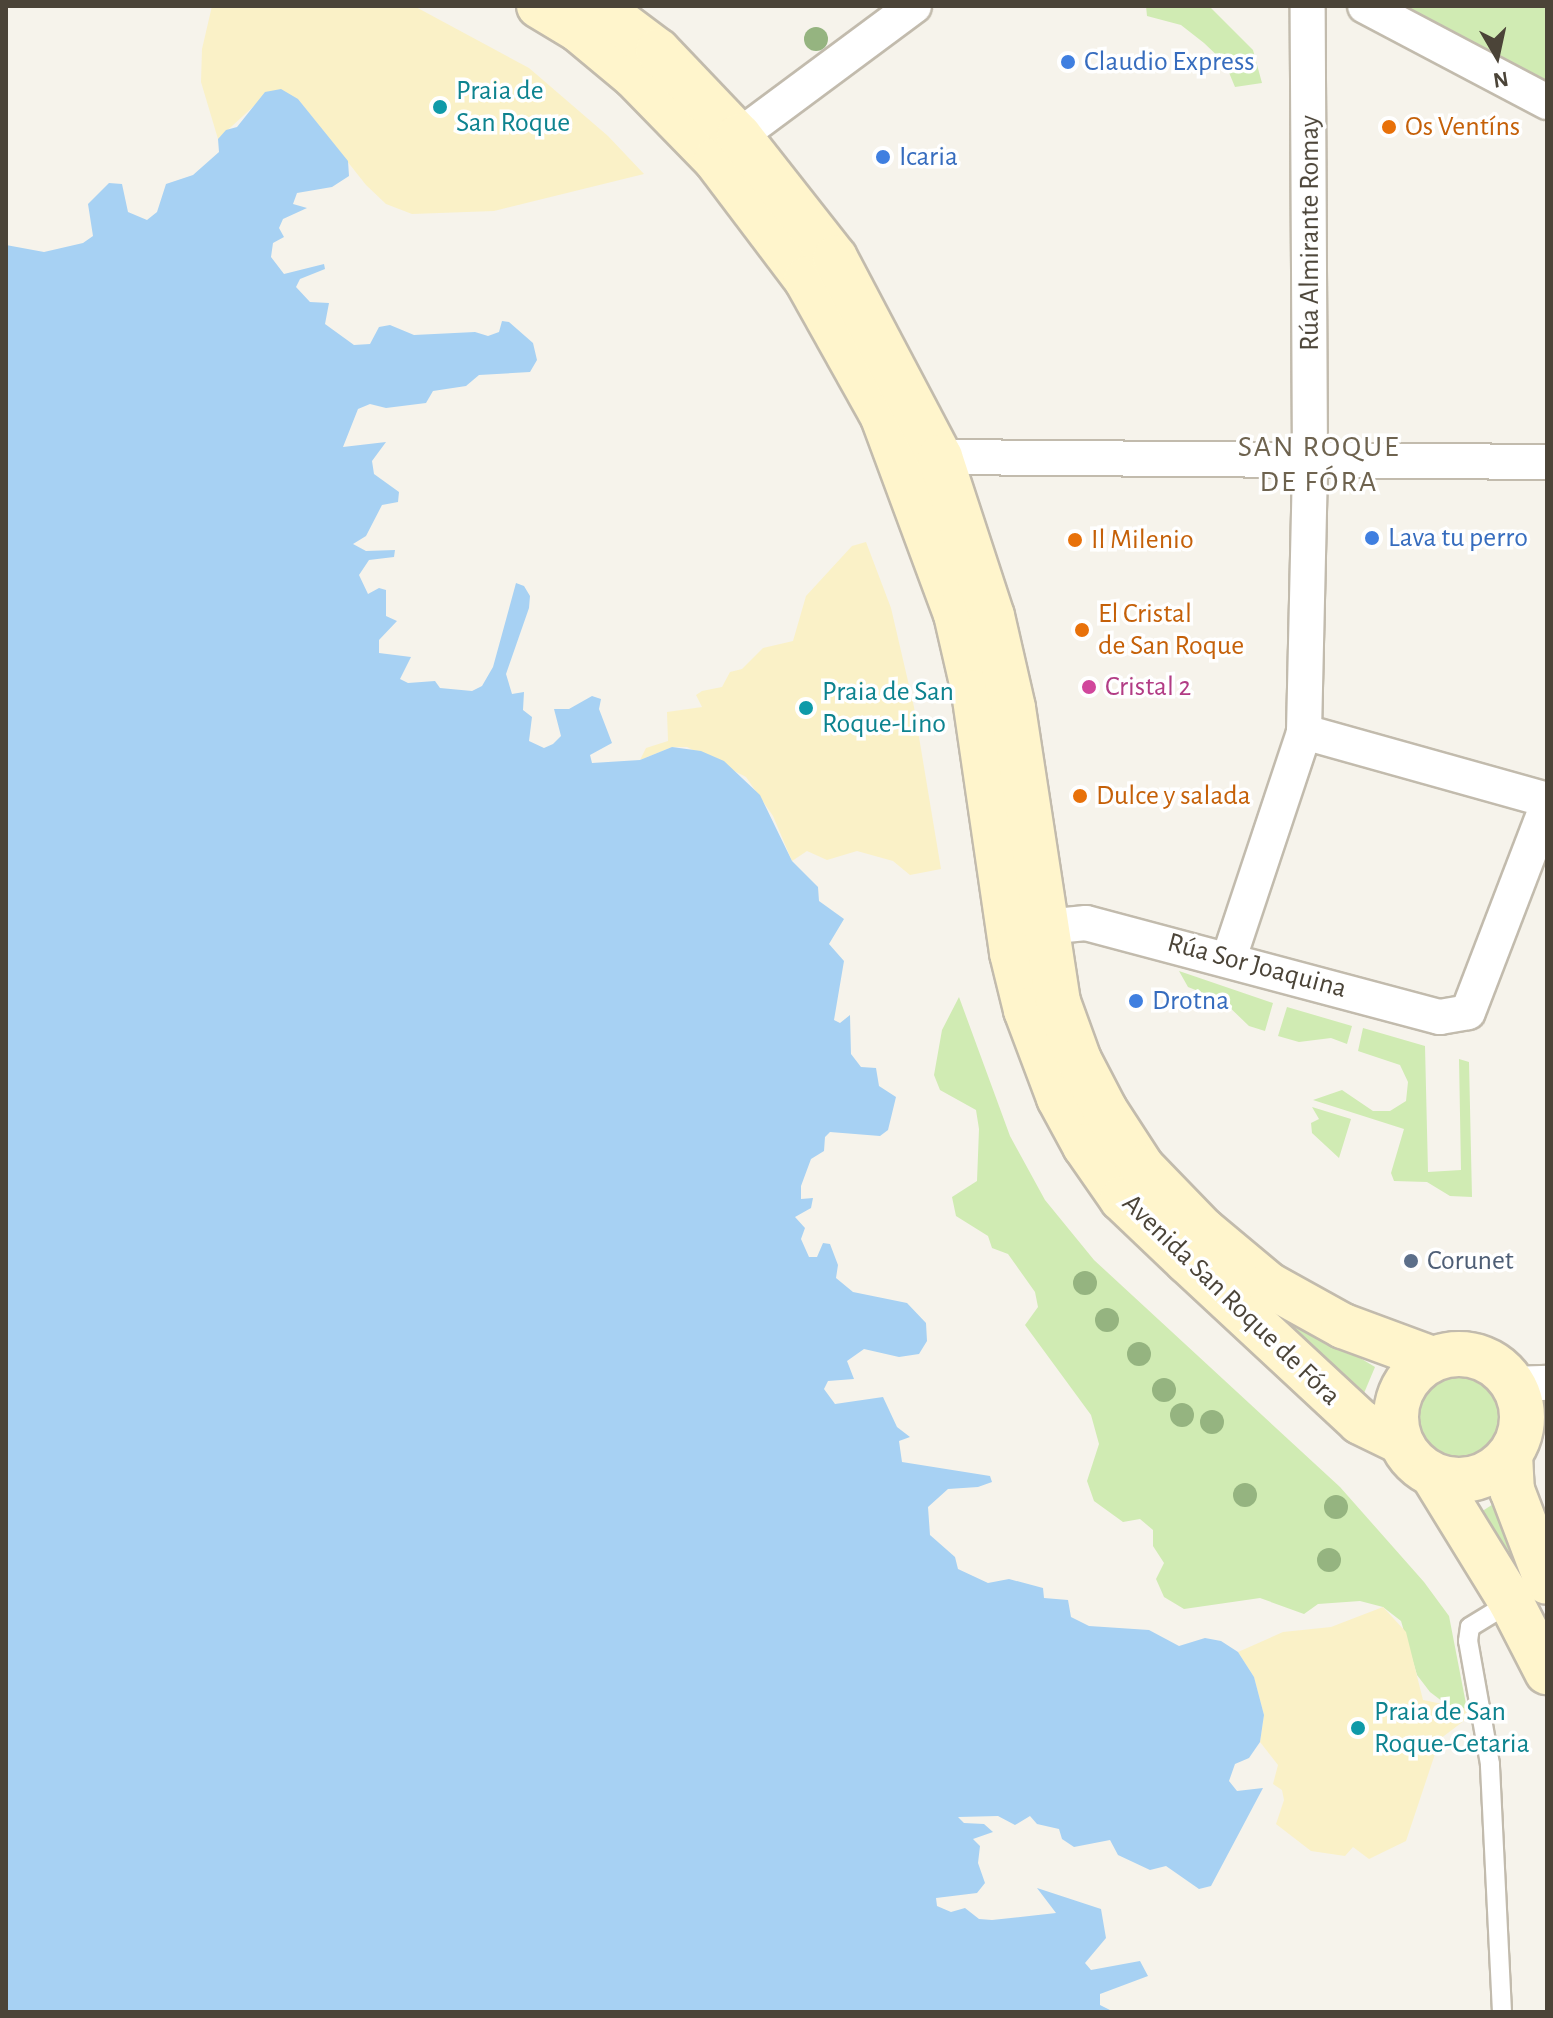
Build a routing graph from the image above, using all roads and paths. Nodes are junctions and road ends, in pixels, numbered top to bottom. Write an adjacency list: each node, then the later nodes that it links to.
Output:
1 (539, 6): 17 (street, Avenida San Roque de Fóra)
2 (598, 6): 7 (street, Avenida San Roque de Fóra)
3 (914, 6): 7 (street)
4 (1308, 6): 9 (street, Rúa Almirante Romay)
5 (1365, 6): 6 (street)
6 (1547, 102)
7 (739, 136): 8 (street, Avenida San Roque de Fóra)
8 (940, 457): 9 (street); 13 (street, Avenida San Roque de Fóra)
9 (1310, 461): 10 (street); 11 (street, Rúa Almirante Romay)
10 (1547, 462)
11 (1304, 732): 12 (street); 14 (street, Rúa Almirante Romay)
12 (1547, 803): 14 (street, Rúa Sor Joaquina)
13 (1045, 927): 14 (street, Rúa Sor Joaquina); 15 (street, Avenida San Roque de Fóra)
14 (1229, 958)
15 (1432, 1359): 16 (street); 17 (street)
16 (1530, 1384): 18 (street)
17 (1399, 1441): 19 (street)
18 (1510, 1455): 19 (street); 20 (street)
19 (1433, 1475): 20 (street)
20 (1529, 1592): 21 (street); 22 (lane)
21 (1547, 1672)
22 (1502, 2012)

